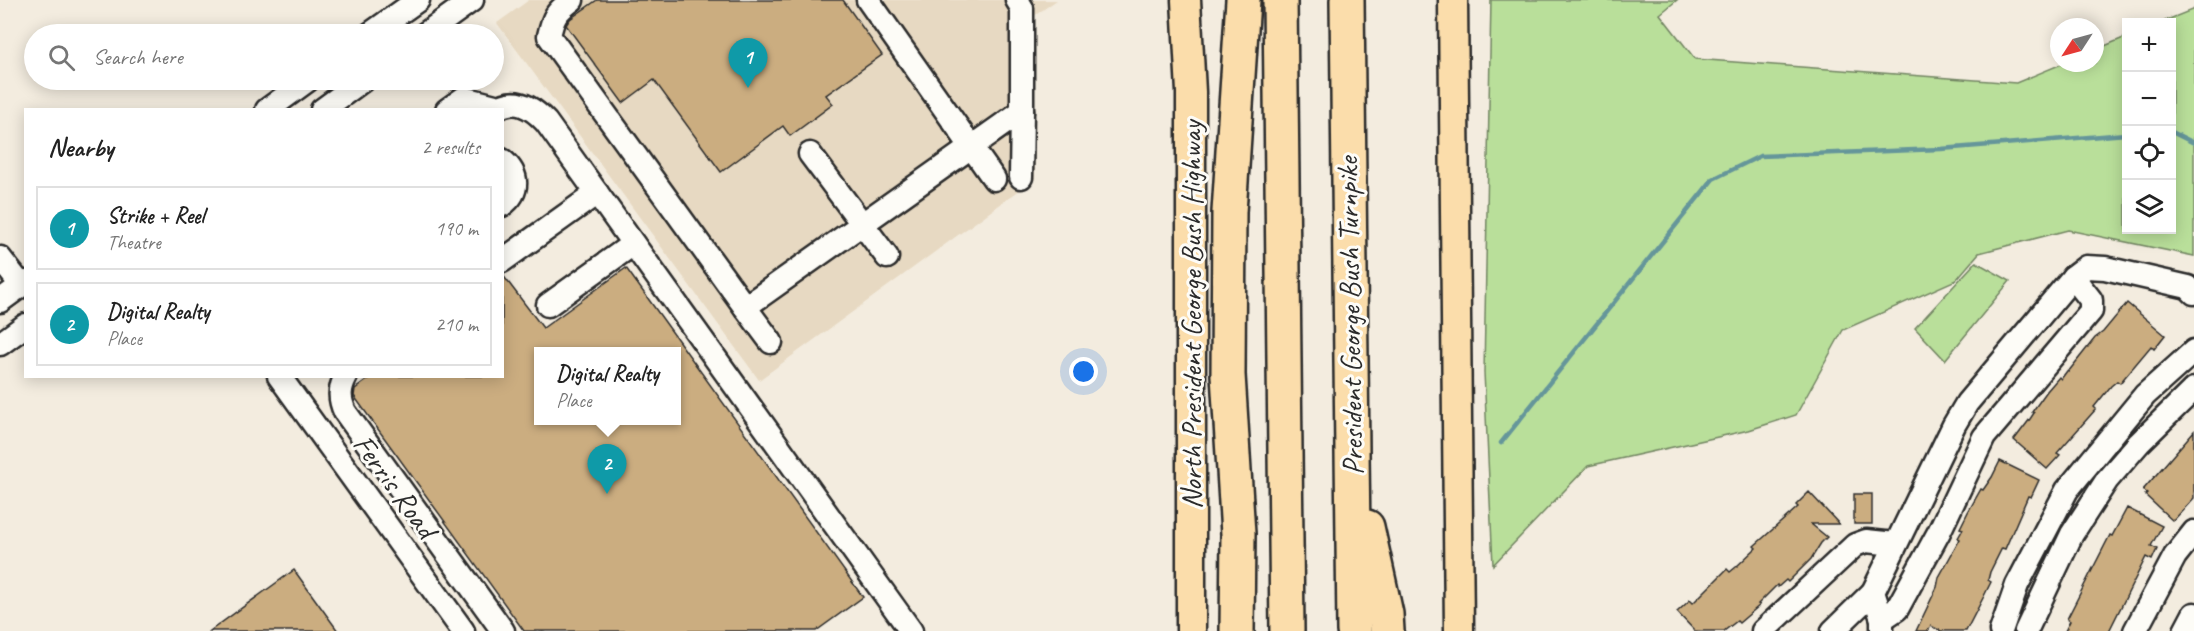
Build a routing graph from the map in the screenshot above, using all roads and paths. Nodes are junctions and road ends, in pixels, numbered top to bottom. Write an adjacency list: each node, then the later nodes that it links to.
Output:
1 (418, 0): 11 (street)
2 (472, 0): 12 (street)
3 (572, 0): 38 (street)
4 (868, 0): 21 (street)
5 (1186, 0): 57 (main road, North President George Bush Highway)
6 (1243, 0): 58 (highway)
7 (1280, 0): 59 (highway)
8 (1347, 0): 48 (highway, President George Bush Turnpike)
9 (1453, 0): 62 (main road)
10 (1024, 3): 20 (street)
11 (384, 24)
12 (439, 24)
13 (294, 90): 16 (street)
14 (355, 90): 15 (street)
15 (346, 102): 17 (street)
16 (270, 108)
17 (328, 108)
18 (450, 108): 19 (street)
19 (497, 108): 26 (street)
20 (1022, 111): 21 (street); 24 (street)
21 (972, 147): 25 (street); 28 (street)
22 (810, 154): 28 (street)
23 (504, 162): 27 (street)
24 (1021, 177)
25 (994, 179)
26 (597, 193): 29 (street); 32 (street)
27 (504, 204)
28 (862, 225): 30 (street); 38 (street)
29 (633, 244): 37 (street); 56 (street)
30 (887, 257)
31 (0, 258): 34 (street)
32 (504, 260)
33 (2073, 277): 35 (street); 46 (street); 47 (street)
34 (23, 284): 36 (street)
35 (2194, 293)
36 (0, 301)
37 (548, 305)
38 (745, 307): 40 (street)
39 (24, 326): 41 (street)
40 (771, 342)
41 (0, 344)
42 (2194, 351): 65 (street)
43 (280, 378): 54 (street, Ferris Road)
44 (345, 378): 55 (street)
45 (2194, 389): 66 (street)
46 (1954, 425): 47 (street); 50 (street)
47 (1984, 437): 53 (street)
48 (1352, 455): 60 (highway, President George Bush Turnpike); 61 (highway)
49 (2194, 532): 67 (street)
50 (1895, 544): 51 (street); 63 (street)
51 (1873, 592): 53 (street); 64 (street)
52 (2194, 615): 68 (street)
53 (1882, 625)
54 (464, 631)
55 (503, 631)
56 (911, 631)
57 (1191, 631)
58 (1237, 631)
59 (1287, 631)
60 (1354, 631)
61 (1387, 631)
62 (1459, 631)
63 (1763, 631)
64 (1833, 631)
65 (2001, 631)
66 (2026, 631)
67 (2135, 631)
68 (2186, 631)

